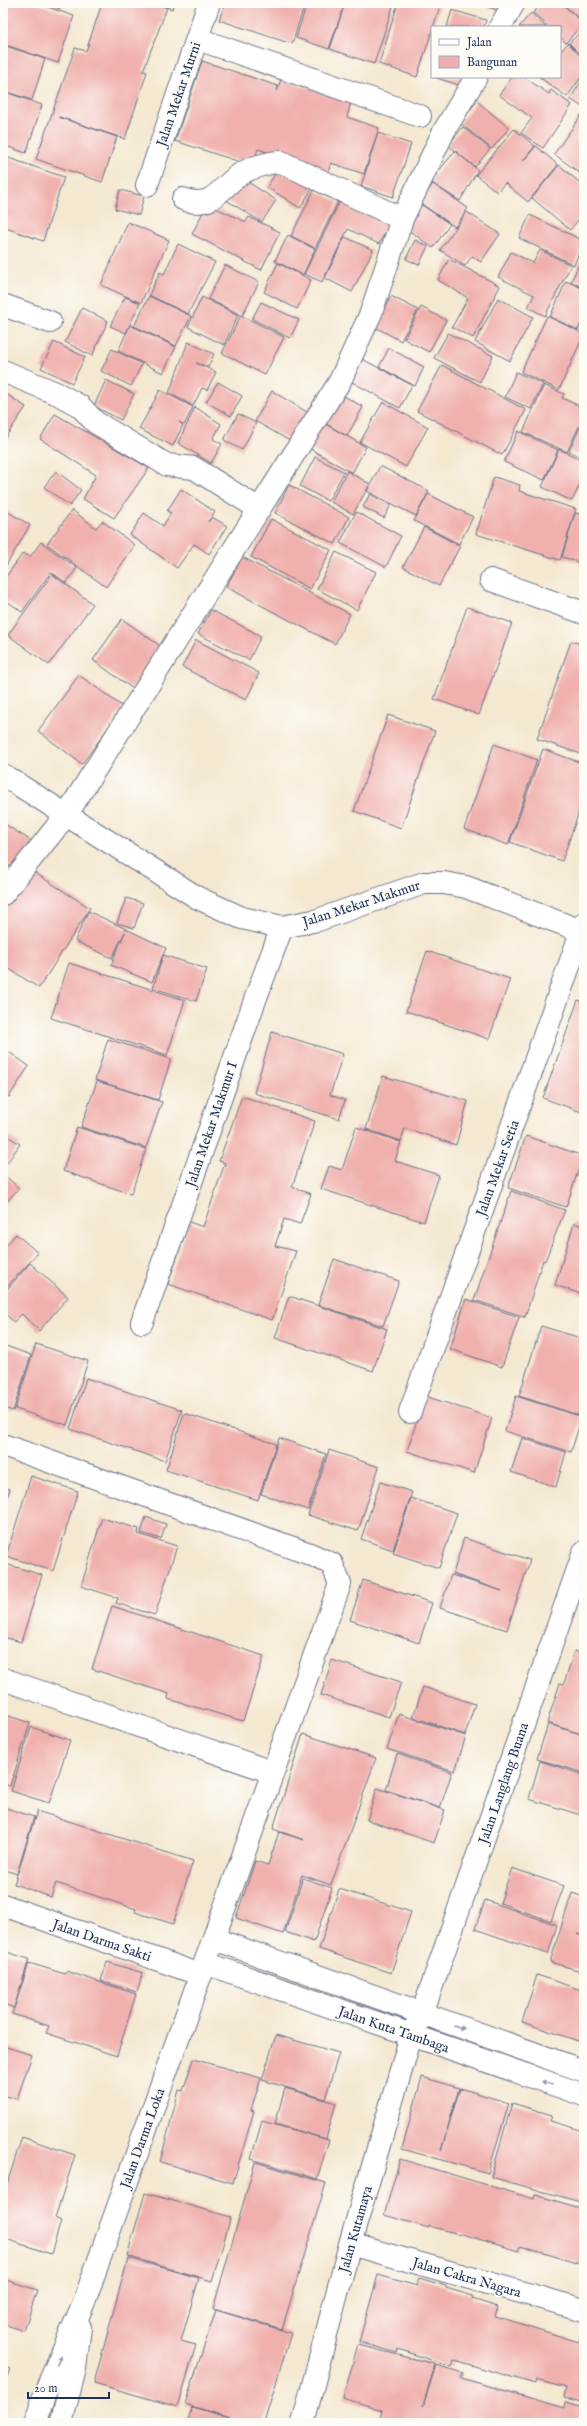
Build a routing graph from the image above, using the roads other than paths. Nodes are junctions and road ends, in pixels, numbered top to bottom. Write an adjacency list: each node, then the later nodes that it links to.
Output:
1 (209, 3): 4 (street, Jalan Mekar Murni)
2 (514, 3): 3 (street)
3 (501, 26)
4 (198, 39): 6 (street); 7 (street, Jalan Mekar Murni)
5 (475, 78): 9 (street)
6 (420, 116)
7 (146, 185)
8 (183, 199): 9 (street)
9 (402, 219): 13 (street)
10 (3, 305): 11 (street)
11 (50, 322)
12 (3, 371): 13 (street)
13 (259, 509): 17 (street)
14 (491, 580): 15 (street)
15 (584, 613)
16 (3, 775): 17 (street, Jalan Mekar Makmur)
17 (67, 814): 18 (street); 19 (street, Jalan Mekar Makmur)
18 (3, 894)
19 (282, 927): 20 (street, Jalan Mekar Makmur); 21 (street, Jalan Mekar Makmur I)
20 (583, 929): 22 (street, Jalan Mekar Setia)
21 (142, 1322)
22 (410, 1412)
23 (3, 1445): 26 (street, Jalan Darma Loka)
24 (584, 1552): 30 (street, Jalan Langlang Buana)
25 (3, 1679): 26 (street)
26 (272, 1772): 28 (street, Jalan Darma Loka)
27 (3, 1905): 29 (street, Jalan Darma Sakti)
28 (214, 1939): 29 (street, Jalan Darma Loka); 30 (street, Jalan Kuta Tambaga)
29 (203, 1969): 31 (street, Jalan Kuta Tambaga); 35 (street, Jalan Darma Loka)
30 (422, 2014): 31 (street, Jalan Langlang Buana); 32 (street, Jalan Kuta Tambaga, one-way to 32)
31 (411, 2036): 33 (street, Jalan Kuta Tambaga, one-way to 31); 34 (street, Jalan Kutamaya)
32 (584, 2071)
33 (584, 2095)
34 (350, 2244): 36 (street, Jalan Cakra Nagara); 39 (street, Jalan Kutamaya)
35 (84, 2302): 37 (street, Jalan Darma Loka, one-way to 35); 38 (street, Jalan Darma Loka)
36 (584, 2310)
37 (35, 2423)
38 (61, 2423)
39 (303, 2423)

